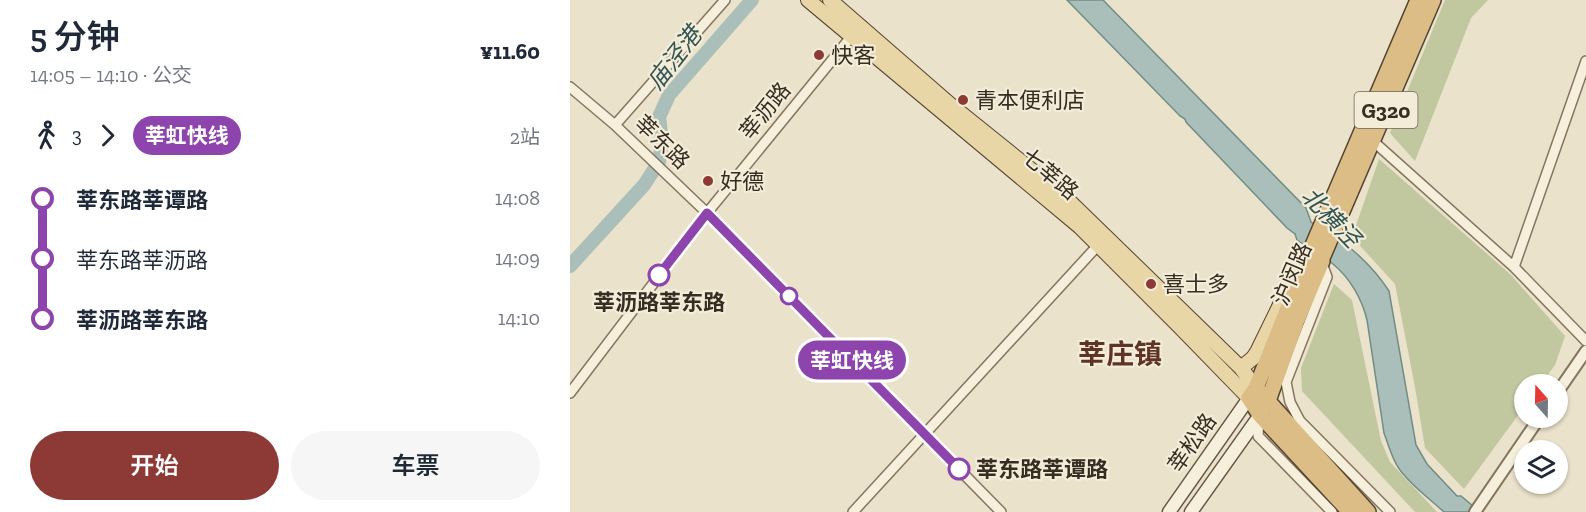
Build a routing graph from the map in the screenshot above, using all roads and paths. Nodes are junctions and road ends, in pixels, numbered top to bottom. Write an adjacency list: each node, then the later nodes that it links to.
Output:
1 (725, 0): 9 (street)
2 (808, 0): 6 (main road, 七莘路)
3 (830, 0): 6 (main road, 七莘路)
4 (1418, 0): 12 (highway, 沪闵路 / G320)
5 (1433, 0): 10 (highway, 沪闵路 / G320)
6 (856, 31): 11 (street, 莘沥路); 13 (main road, 七莘路)
7 (1586, 61): 15 (street)
8 (570, 87): 9 (street, 莘东路)
9 (615, 125): 11 (street, 莘东路)
10 (1373, 141): 12 (highway, 沪闵路 / G320); 15 (street)
11 (707, 213): 20 (street, 莘沥路); 25 (street, 莘东路)
12 (1333, 216): 14 (highway, 沪闵路 / G320)
13 (1102, 240): 18 (main road, 七莘路); 21 (main road, 七莘路); 25 (street)
14 (1316, 256): 18 (main road); 21 (highway, 沪闵路 / G320); 22 (highway, 沪闵路 / G320); 34 (street)
15 (1514, 267): 16 (street)
16 (1586, 341)
17 (1586, 351): 19 (street)
18 (1241, 368): 21 (main road, 七莘路)
19 (1568, 377)
20 (570, 393)
21 (1253, 393): 22 (highway); 23 (highway); 29 (main road, 莘松路)
22 (1268, 401): 23 (highway, 沪闵路 / G320); 33 (highway)
23 (1260, 415): 30 (main road, 莘松路); 31 (street); 32 (highway)
24 (1532, 428): 26 (street)
25 (924, 433): 27 (street); 28 (street, 莘东路)
26 (1477, 509)
27 (853, 512)
28 (1001, 512)
29 (1169, 512)
30 (1191, 512)
31 (1332, 512)
32 (1350, 512)
33 (1368, 512)
34 (1390, 512)

